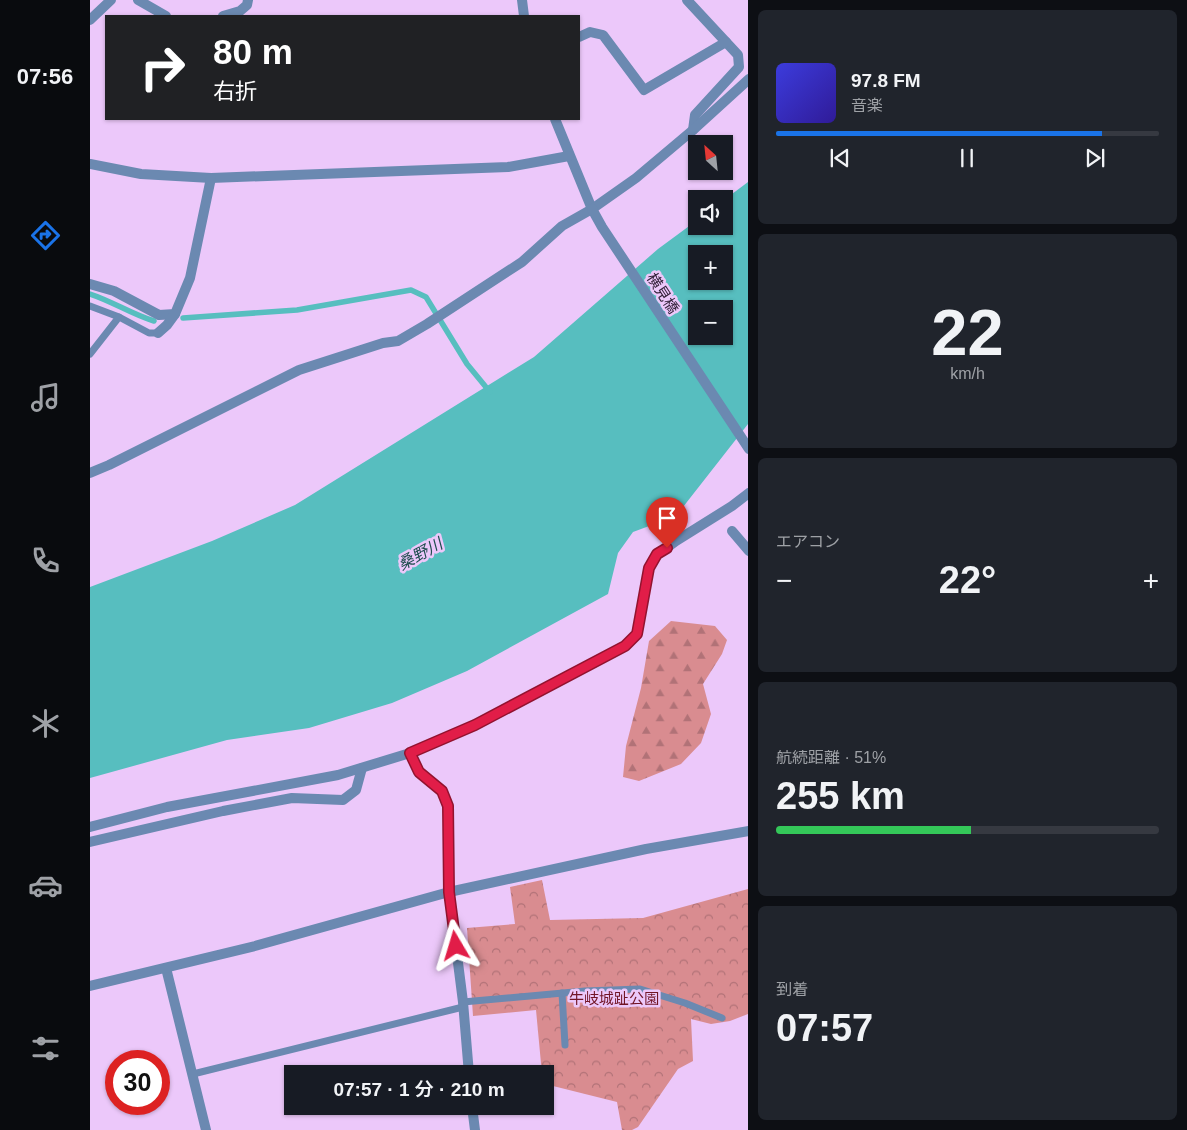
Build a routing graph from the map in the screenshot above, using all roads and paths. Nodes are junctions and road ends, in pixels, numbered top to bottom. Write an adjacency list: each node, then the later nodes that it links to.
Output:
1 (111, 0): 9 (street)
2 (138, 0): 6 (street)
3 (248, 0): 7 (street)
4 (522, 0): 8 (street)
5 (687, 0): 11 (street)
6 (164, 15)
7 (226, 15)
8 (524, 15)
9 (90, 20)
10 (580, 37): 11 (street)
11 (726, 42): 14 (street)
12 (748, 79): 14 (street)
13 (555, 120): 15 (street, 横見橋)
14 (692, 130): 18 (street)
15 (569, 156): 17 (street); 18 (street, 横見橋)
16 (90, 164): 17 (street)
17 (211, 178): 21 (street)
18 (592, 209): 25 (street, 横見橋); 26 (street)
19 (90, 284): 21 (street)
20 (90, 306): 22 (lane)
21 (175, 314): 23 (street)
22 (119, 317): 23 (lane); 24 (lane)
23 (158, 333)
24 (90, 354)
25 (748, 449)
26 (90, 473)
27 (748, 493): 30 (street)
28 (732, 531): 29 (street)
29 (748, 551)
30 (410, 753): 31 (street); 35 (street)
31 (362, 768): 32 (street); 34 (street)
32 (90, 827)
33 (748, 831): 35 (street)
34 (90, 842)
35 (449, 892): 36 (street); 39 (street)
36 (166, 968): 37 (street); 43 (street)
37 (90, 986)
38 (562, 993): 39 (lane); 40 (lane); 41 (lane)
39 (463, 1005): 42 (street); 43 (lane)
40 (722, 1018)
41 (565, 1045)
42 (468, 1065)
43 (193, 1074): 45 (street)
44 (473, 1115): 46 (street)
45 (206, 1130)
46 (474, 1130)

